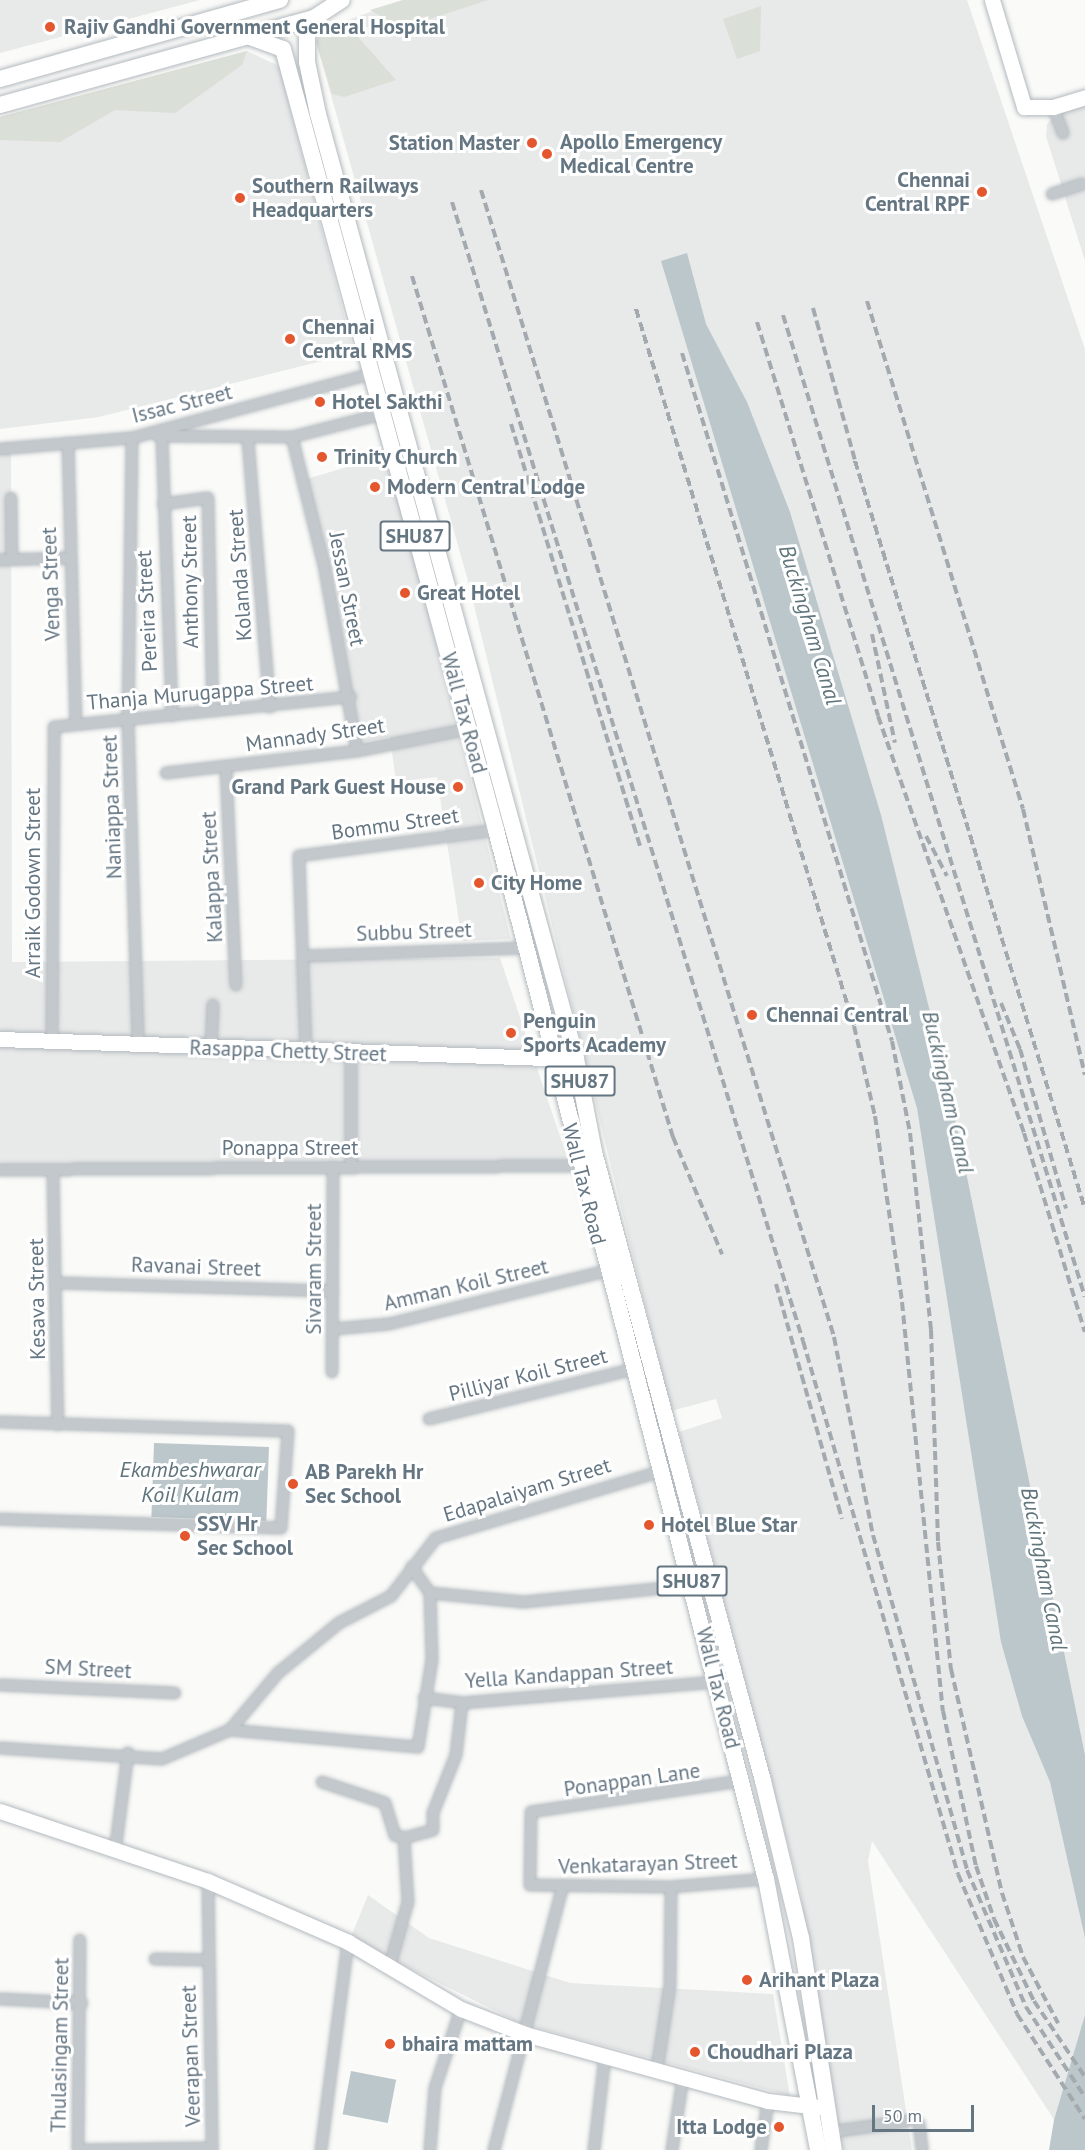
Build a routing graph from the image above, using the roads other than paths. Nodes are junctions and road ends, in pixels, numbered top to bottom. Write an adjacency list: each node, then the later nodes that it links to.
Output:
1 (280, 0): 6 (main road)
2 (342, 0): 4 (main road)
3 (992, 0): 9 (street)
4 (314, 18): 5 (main road); 50 (main road, Wall Tax Road / SHU87)
5 (250, 37): 8 (main road); 13 (main road, Wall Tax Road / SHU87)
6 (0, 79)
7 (1085, 97): 9 (street)
8 (0, 105)
9 (1053, 107): 10 (street)
10 (1063, 133)
11 (1082, 184): 12 (street)
12 (1052, 194)
13 (371, 374): 14 (main road, Wall Tax Road / SHU87); 15 (street, Issac Street)
14 (382, 414): 16 (street); 34 (main road, Wall Tax Road / SHU87)
15 (151, 432): 17 (street, Issac Street); 18 (street)
16 (292, 437): 19 (street); 27 (street, Jessan Street)
17 (132, 438): 20 (street, Issac Street); 31 (street, Naniappa Street)
18 (162, 438): 19 (street); 23 (street, Pereira Street)
19 (248, 440): 28 (street, Kolanda Street)
20 (68, 442): 21 (street, Issac Street); 24 (street, Venga Street)
21 (0, 449)
22 (10, 498): 25 (street)
23 (163, 504): 29 (street, Anthony Street); 30 (street, Pereira Street)
24 (68, 558): 25 (street); 32 (street, Venga Street)
25 (12, 559): 26 (street)
26 (0, 560)
27 (350, 697): 28 (street, Thanja Murugappa Street); 35 (street, Jessan Street)
28 (270, 707): 29 (street, Thanja Murugappa Street)
29 (213, 711): 30 (street, Thanja Murugappa Street)
30 (172, 716): 31 (street, Thanja Murugappa Street)
31 (128, 720): 32 (street, Thanja Murugappa Street); 45 (street, Naniappa Street)
32 (76, 724): 33 (street, Thanja Murugappa Street)
33 (54, 727): 44 (street, Arraik Godown Street)
34 (468, 729): 35 (street, Mannady Street); 38 (main road, Wall Tax Road / SHU87)
35 (357, 751): 36 (street, Mannady Street)
36 (226, 768): 37 (street, Mannady Street); 41 (street, Kalappa Street)
37 (166, 773)
38 (496, 830): 39 (main road, Wall Tax Road / SHU87); 40 (street, Bommu Street)
39 (526, 948): 40 (street, Subbu Street); 49 (main road, Wall Tax Road / SHU87)
40 (304, 956): 47 (street)
41 (236, 985)
42 (213, 1005): 46 (street)
43 (0, 1039): 44 (street, Rasappa Chetty Street)
44 (52, 1039): 45 (street, Rasappa Chetty Street)
45 (138, 1044): 46 (street, Rasappa Chetty Street)
46 (211, 1050): 47 (street, Rasappa Chetty Street)
47 (306, 1051): 48 (street, Rasappa Chetty Street)
48 (351, 1053): 49 (street, Rasappa Chetty Street); 52 (street)
49 (552, 1059): 50 (street, Rasappa Chetty Street); 53 (main road, Wall Tax Road / SHU87)
50 (576, 1059): 60 (main road, Wall Tax Road / SHU87)
51 (333, 1167): 52 (street, Ponappa Street); 55 (street, Ponappa Street); 58 (street, Sivaram Street)
52 (351, 1167): 53 (street, Ponappa Street)
53 (580, 1167): 56 (main road, Wall Tax Road / SHU87)
54 (0, 1170): 55 (street, Ponappa Street)
55 (53, 1173): 57 (street, Kesava Street)
56 (606, 1271): 59 (street, Amman Koil Street); 60 (main road, Wall Tax Road / SHU87)
57 (57, 1282): 58 (street, Ravanai Street); 64 (street, Kesava Street)
58 (333, 1291): 59 (street, Sivaram Street)
59 (334, 1329): 61 (street, Sivaram Street)
60 (642, 1368): 62 (street, Pilliyar Koil Street); 65 (main road, Wall Tax Road / SHU87); 101 (main road, Wall Tax Road / SHU87)
61 (332, 1372)
62 (429, 1419)
63 (0, 1422): 64 (street)
64 (58, 1425): 66 (street)
65 (662, 1471): 67 (street, Edapalaiyam Street); 68 (main road, Wall Tax Road / SHU87)
66 (0, 1519)
67 (412, 1566): 69 (street); 75 (street, Edapalaiyam Street)
68 (693, 1585): 69 (street); 70 (main road, Wall Tax Road / SHU87)
69 (430, 1593): 73 (street)
70 (717, 1682): 74 (street, Yella Kandappan Street); 78 (main road, Wall Tax Road / SHU87)
71 (0, 1685): 72 (street, SM Street)
72 (175, 1693)
73 (424, 1698): 74 (street, Yella Kandappan Street); 75 (street)
74 (462, 1703): 81 (street)
75 (230, 1730): 77 (street)
76 (0, 1748): 77 (street)
77 (128, 1753): 82 (street)
78 (740, 1781): 83 (main road, Wall Tax Road / SHU87); 86 (street, Ponappan Lane)
79 (322, 1782): 81 (street)
80 (0, 1811): 82 (street)
81 (404, 1838): 92 (street)
82 (115, 1852): 84 (street)
83 (766, 1879): 87 (street, Venkatarayan Street); 101 (main road, Wall Tax Road / SHU87)
84 (208, 1881): 89 (street); 91 (street, Veerapan Street)
85 (563, 1886): 86 (street, Venkatarayan Street); 87 (street, Venkatarayan Street); 96 (street)
86 (531, 1887)
87 (671, 1887): 98 (street)
88 (80, 1940): 94 (street, Thulasingam Street)
89 (348, 1942): 92 (street); 107 (street)
90 (155, 1959): 91 (street, Veerapan Street)
91 (208, 1960): 105 (street, Veerapan Street)
92 (389, 1969): 95 (street)
93 (0, 1999): 94 (street)
94 (82, 2003): 106 (street, Thulasingam Street)
95 (461, 2009): 96 (street); 108 (street)
96 (525, 2034): 97 (street); 109 (street)
97 (605, 2057): 98 (street); 110 (street)
98 (657, 2070): 99 (street)
99 (683, 2077): 100 (street); 111 (street)
100 (768, 2101): 101 (street); 112 (street)
101 (821, 2107): 104 (main road, Wall Tax Road / SHU87); 113 (main road, Wall Tax Road / SHU87)
102 (907, 2121): 104 (street)
103 (919, 2124): 115 (street)
104 (831, 2132): 114 (main road, Wall Tax Road / SHU87)
105 (212, 2149): 106 (street)
106 (80, 2150)
107 (321, 2150)
108 (430, 2150)
109 (494, 2150)
110 (594, 2150)
111 (672, 2150)
112 (761, 2150)
113 (818, 2150)
114 (834, 2150)
115 (922, 2150)

